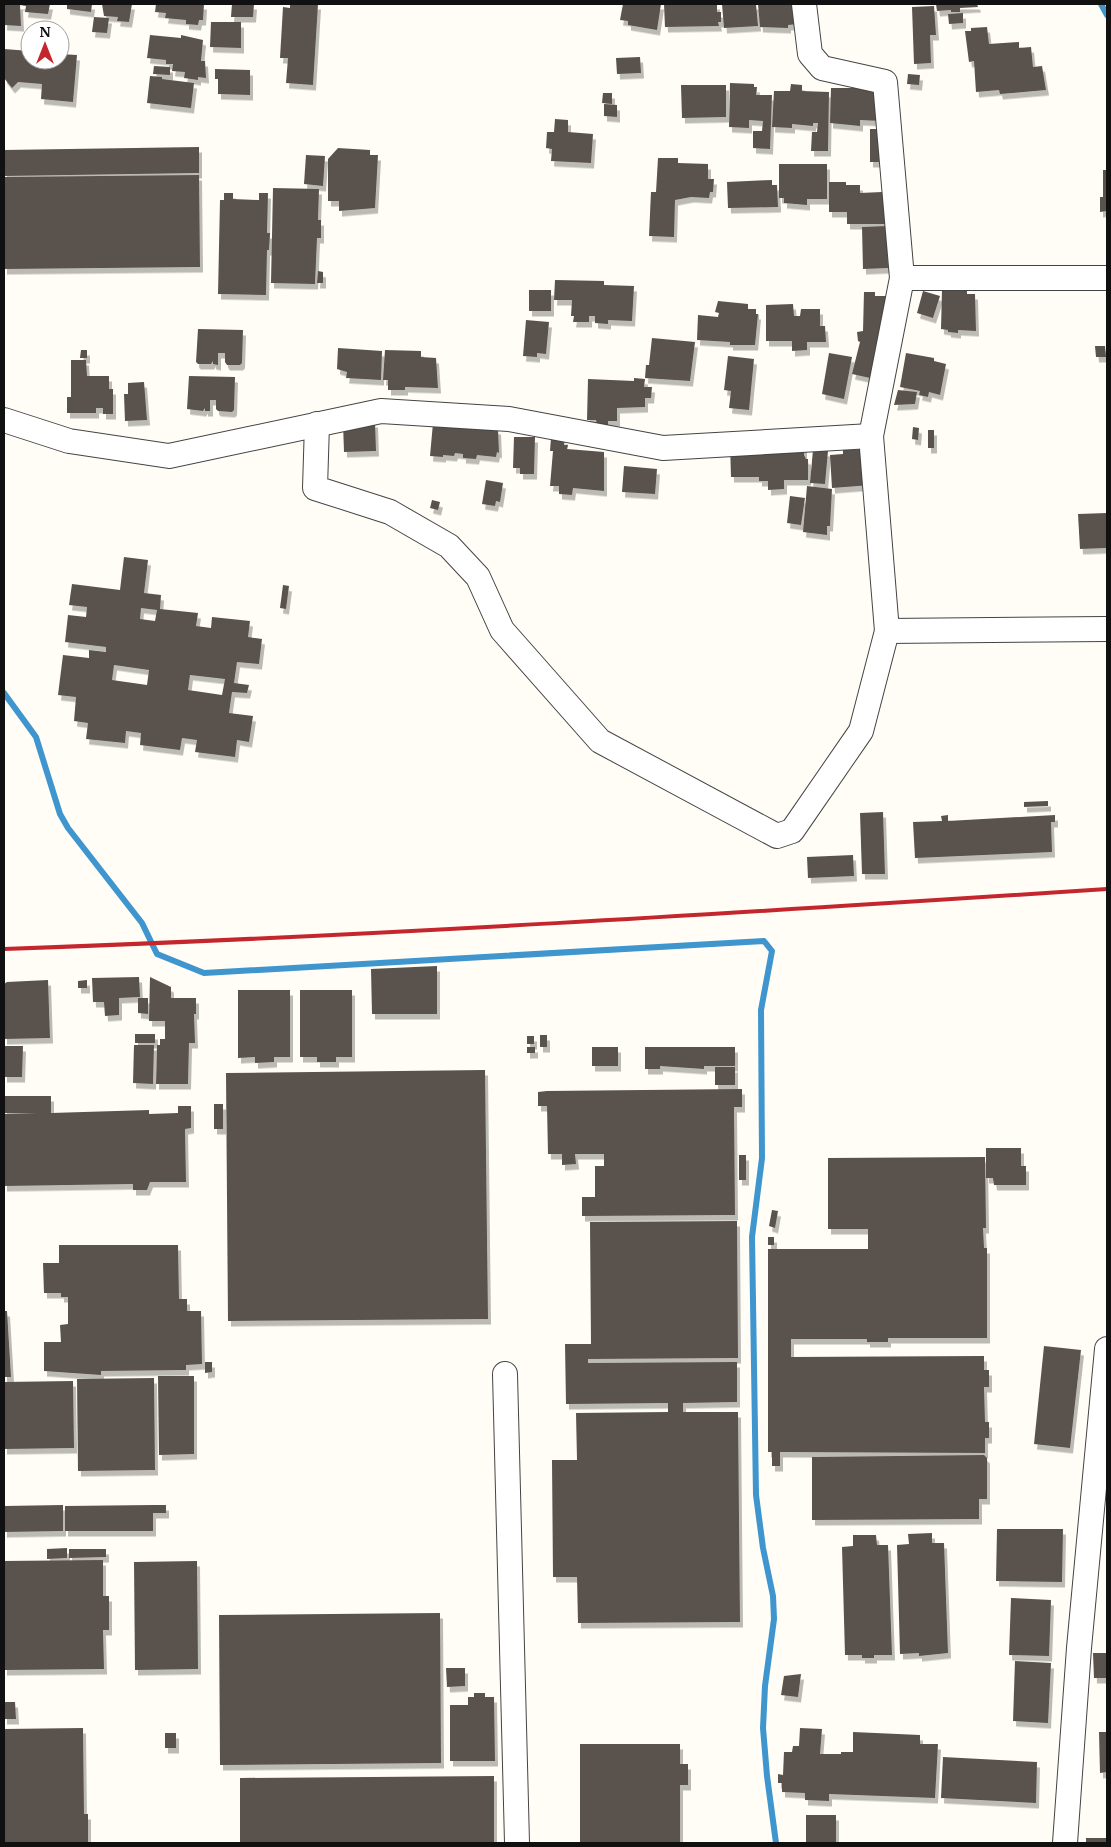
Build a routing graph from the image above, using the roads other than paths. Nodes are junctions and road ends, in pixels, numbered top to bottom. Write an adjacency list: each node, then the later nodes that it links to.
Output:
1 (804, 4): 2 (street)
2 (902, 278): 3 (street); 6 (street)
3 (1107, 278)
4 (4, 420): 5 (street)
5 (317, 424): 6 (street); 8 (street)
6 (870, 436): 8 (street)
7 (1107, 629): 8 (street)
8 (887, 631)
9 (1107, 1349): 12 (street)
10 (506, 1374): 11 (street)
11 (517, 1843)
12 (1065, 1843)

